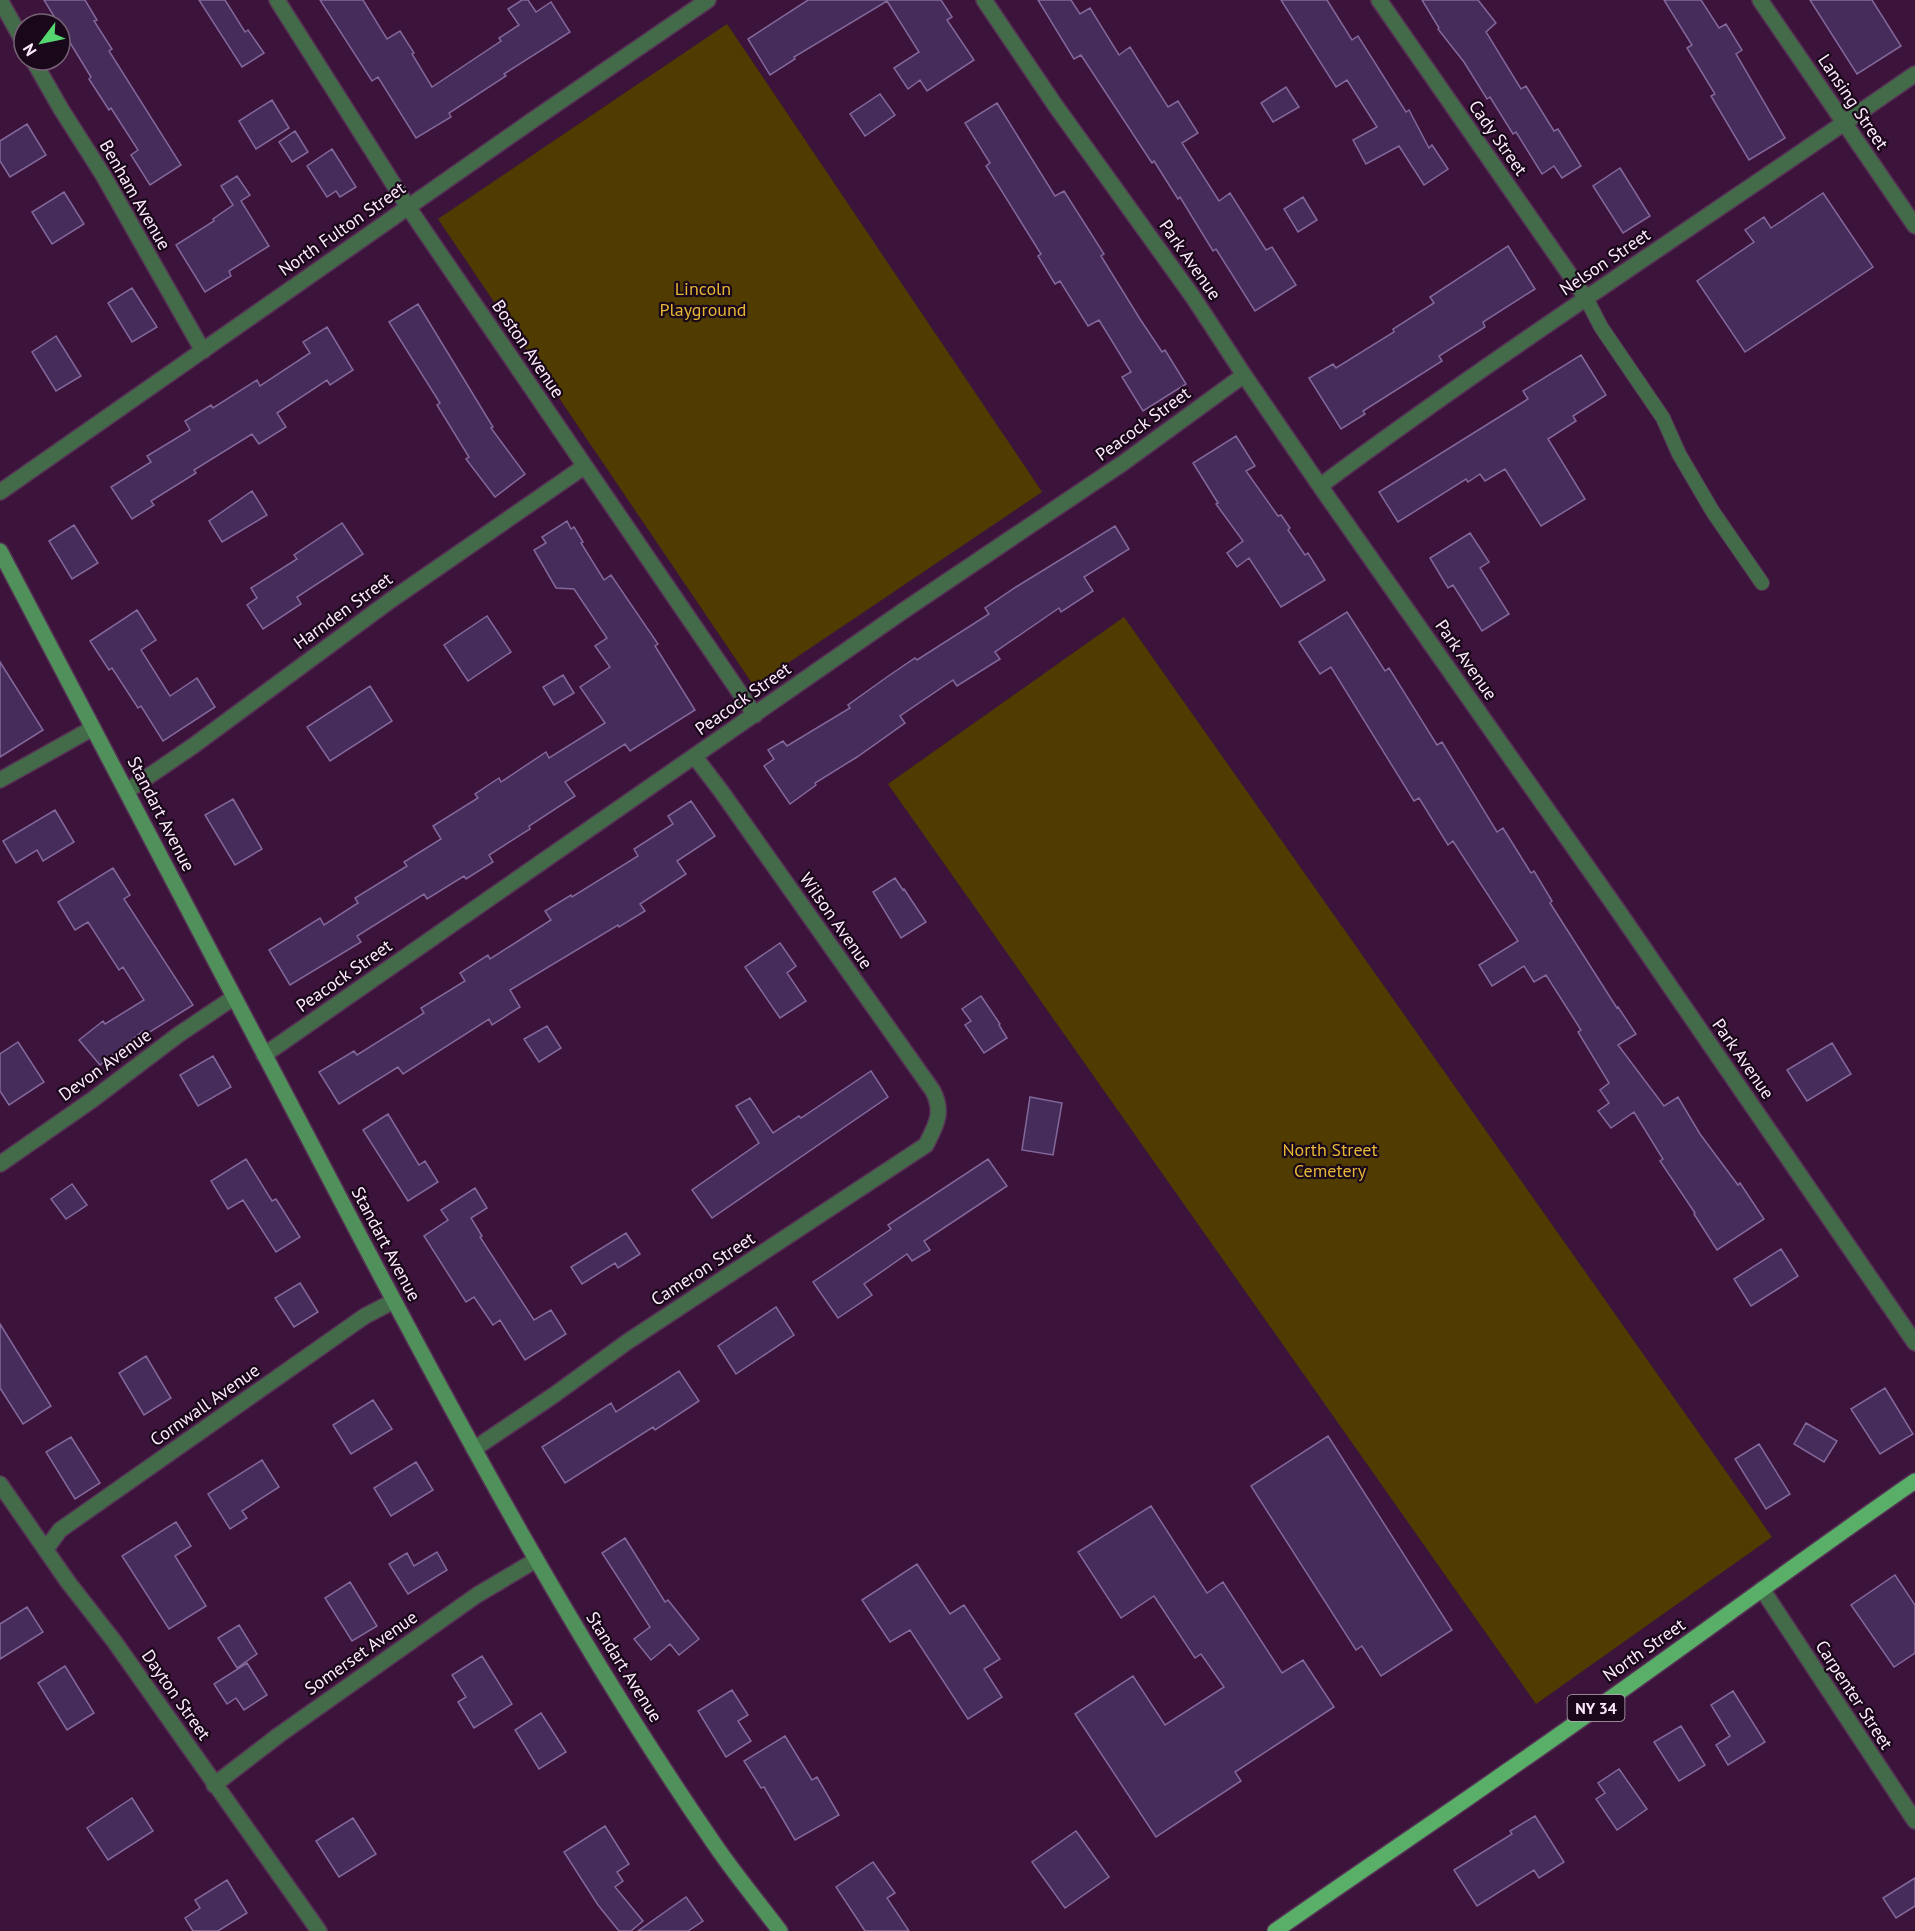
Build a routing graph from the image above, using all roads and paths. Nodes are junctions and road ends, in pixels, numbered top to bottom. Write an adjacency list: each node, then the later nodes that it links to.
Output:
1 (277, 0): 11 (street, Boston Avenue)
2 (708, 0): 11 (street, North Fulton Street)
3 (984, 0): 15 (street, Park Avenue)
4 (1379, 0): 13 (street, Cady Street)
5 (1760, 0): 10 (street, Lansing Street)
6 (3, 3): 7 (street)
7 (12, 20)
8 (40, 72): 14 (street, Benham Avenue)
9 (1915, 74): 10 (street, Nelson Street)
10 (1844, 123): 12 (street, Lansing Street); 13 (street, Nelson Street)
11 (408, 207): 14 (street, North Fulton Street); 16 (street, Boston Avenue)
12 (1915, 226)
13 (1586, 298): 17 (street, Nelson Street); 20 (lane)
14 (202, 351): 18 (street, North Fulton Street)
15 (1244, 375): 17 (street, Park Avenue); 21 (street, Peacock Street)
16 (585, 466): 21 (street, Boston Avenue); 25 (street, Harnden Street)
17 (1320, 486): 31 (street, Park Avenue)
18 (0, 492)
19 (0, 551): 22 (street, Standart Avenue)
20 (1762, 583)
21 (755, 715): 23 (street, Peacock Street)
22 (93, 728): 24 (street); 25 (street, Standart Avenue)
23 (695, 757): 27 (street, Peacock Street); 28 (street, Wilson Avenue)
24 (0, 780)
25 (127, 791): 26 (street, Standart Avenue)
26 (233, 998): 27 (street, Standart Avenue); 29 (street, Devon Avenue)
27 (264, 1055): 30 (street, Standart Avenue)
28 (940, 1112): 32 (street, Cameron Street)
29 (0, 1164)
30 (394, 1301): 32 (street, Standart Avenue); 35 (street, Cornwall Avenue)
31 (1915, 1343)
32 (474, 1449): 36 (street, Standart Avenue)
33 (1915, 1481): 37 (main road, North Street / NY 34)
34 (0, 1484): 35 (street, Dayton Street)
35 (46, 1549): 38 (street, Dayton Street)
36 (536, 1560): 38 (street, Somerset Avenue); 41 (street, Standart Avenue)
37 (1762, 1589): 39 (street, Carpenter Street); 42 (main road, North Street / NY 34)
38 (214, 1785): 40 (street, Dayton Street)
39 (1915, 1821)
40 (319, 1931)
41 (780, 1931)
42 (1275, 1931)

